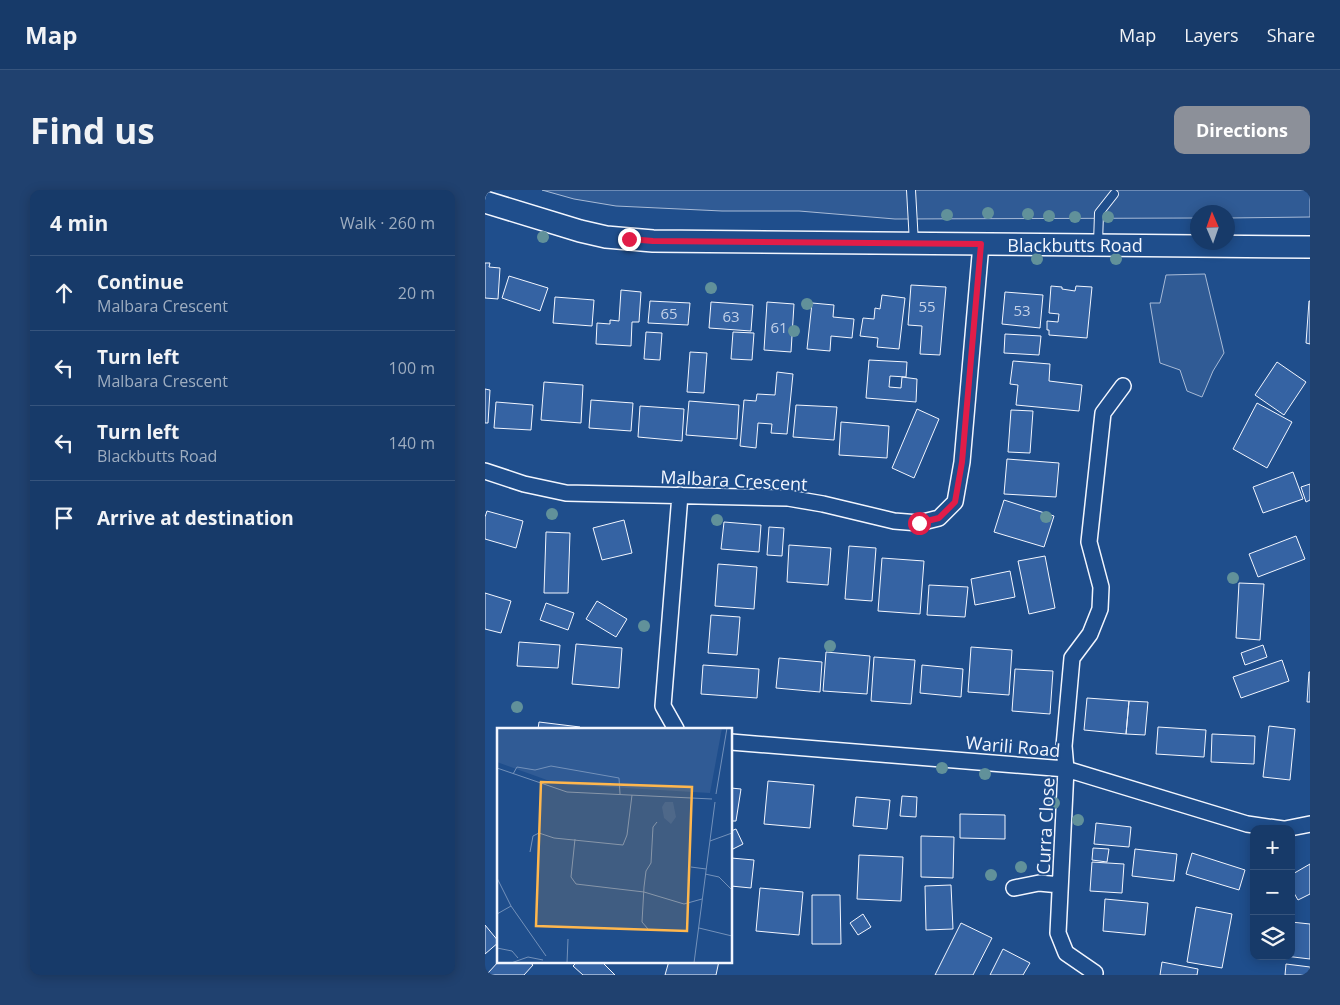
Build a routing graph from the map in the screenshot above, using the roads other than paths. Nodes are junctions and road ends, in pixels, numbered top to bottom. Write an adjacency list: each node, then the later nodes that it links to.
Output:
1 (911, 190): 4 (lane)
2 (1114, 194): 6 (lane)
3 (485, 202): 4 (street, Blackbutts Road)
4 (914, 244): 5 (street, Blackbutts Road)
5 (981, 244): 6 (street, Blackbutts Road); 10 (street, Malbara Crescent)
6 (1098, 245): 7 (street, Blackbutts Road)
7 (1310, 247)
8 (1123, 386): 13 (street, Curra Close)
9 (485, 471): 10 (street, Malbara Crescent)
10 (680, 495): 11 (street)
11 (676, 728)
12 (733, 742): 13 (street, Warili Road)
13 (1067, 770): 15 (street, Warili Road); 17 (street, Curra Close)
14 (1310, 824): 16 (street, Warili Road)
15 (1254, 825)
16 (1295, 827)
17 (1060, 884): 18 (street, Curra Close); 19 (street, Curra Close)
18 (1014, 888)
19 (1095, 973)

